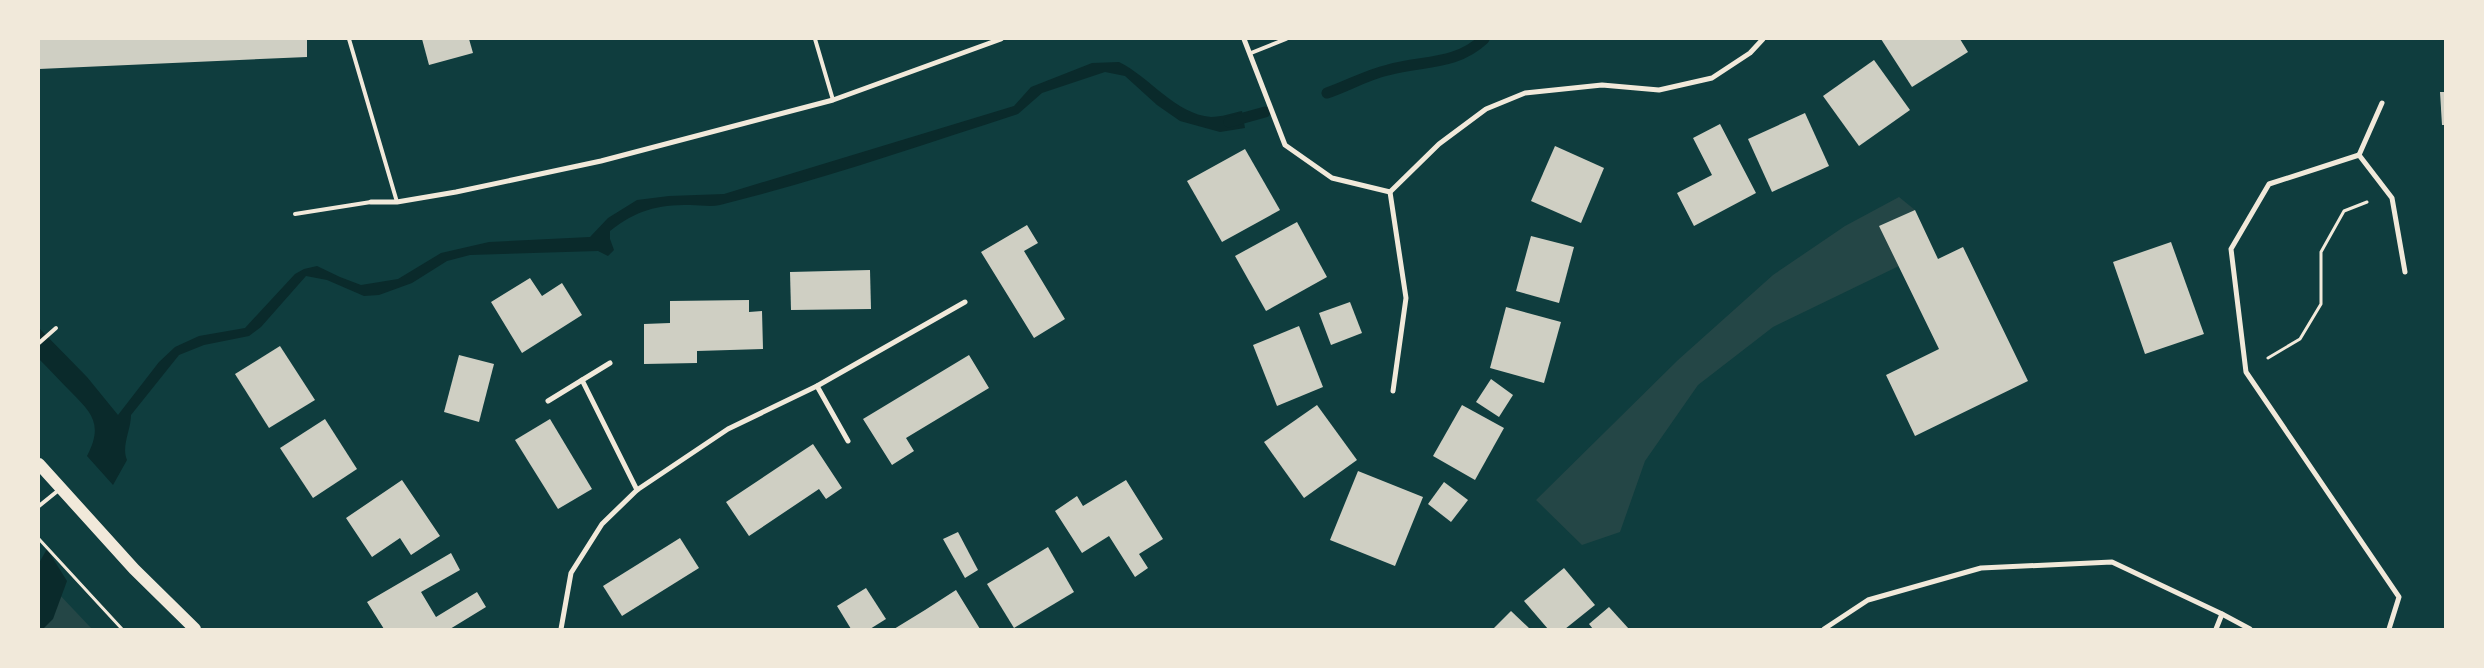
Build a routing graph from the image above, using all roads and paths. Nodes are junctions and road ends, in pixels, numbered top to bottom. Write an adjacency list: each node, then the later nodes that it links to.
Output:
1 (349, 39): 14 (lane)
2 (815, 39): 8 (lane)
3 (1001, 39): 8 (street)
4 (1244, 39): 7 (street)
5 (1286, 39): 7 (lane)
6 (1763, 39): 11 (street)
7 (1251, 53): 11 (street)
8 (833, 100): 14 (street)
9 (2382, 103): 10 (street)
10 (2359, 155): 12 (street); 21 (street)
11 (1390, 192): 24 (street)
12 (2392, 198): 16 (street); 21 (path)
13 (371, 202): 14 (street); 15 (lane)
14 (397, 202)
15 (294, 214)
16 (2405, 272)
17 (965, 302): 23 (street)
18 (56, 328): 19 (lane)
19 (39, 343)
20 (610, 363): 22 (street)
21 (2246, 372): 39 (street)
22 (582, 380): 25 (street); 29 (street)
23 (818, 386): 26 (street); 29 (street)
24 (1393, 390)
25 (548, 401)
26 (848, 441)
27 (39, 464): 28 (main road)
28 (60, 489): 30 (lane); 34 (main road)
29 (637, 490): 35 (street)
30 (39, 506)
31 (39, 538): 33 (path)
32 (2222, 614): 36 (street); 37 (street); 38 (street)
33 (122, 629)
34 (195, 629)
35 (561, 629)
36 (1824, 629)
37 (2216, 629)
38 (2250, 629)
39 (2389, 629)

